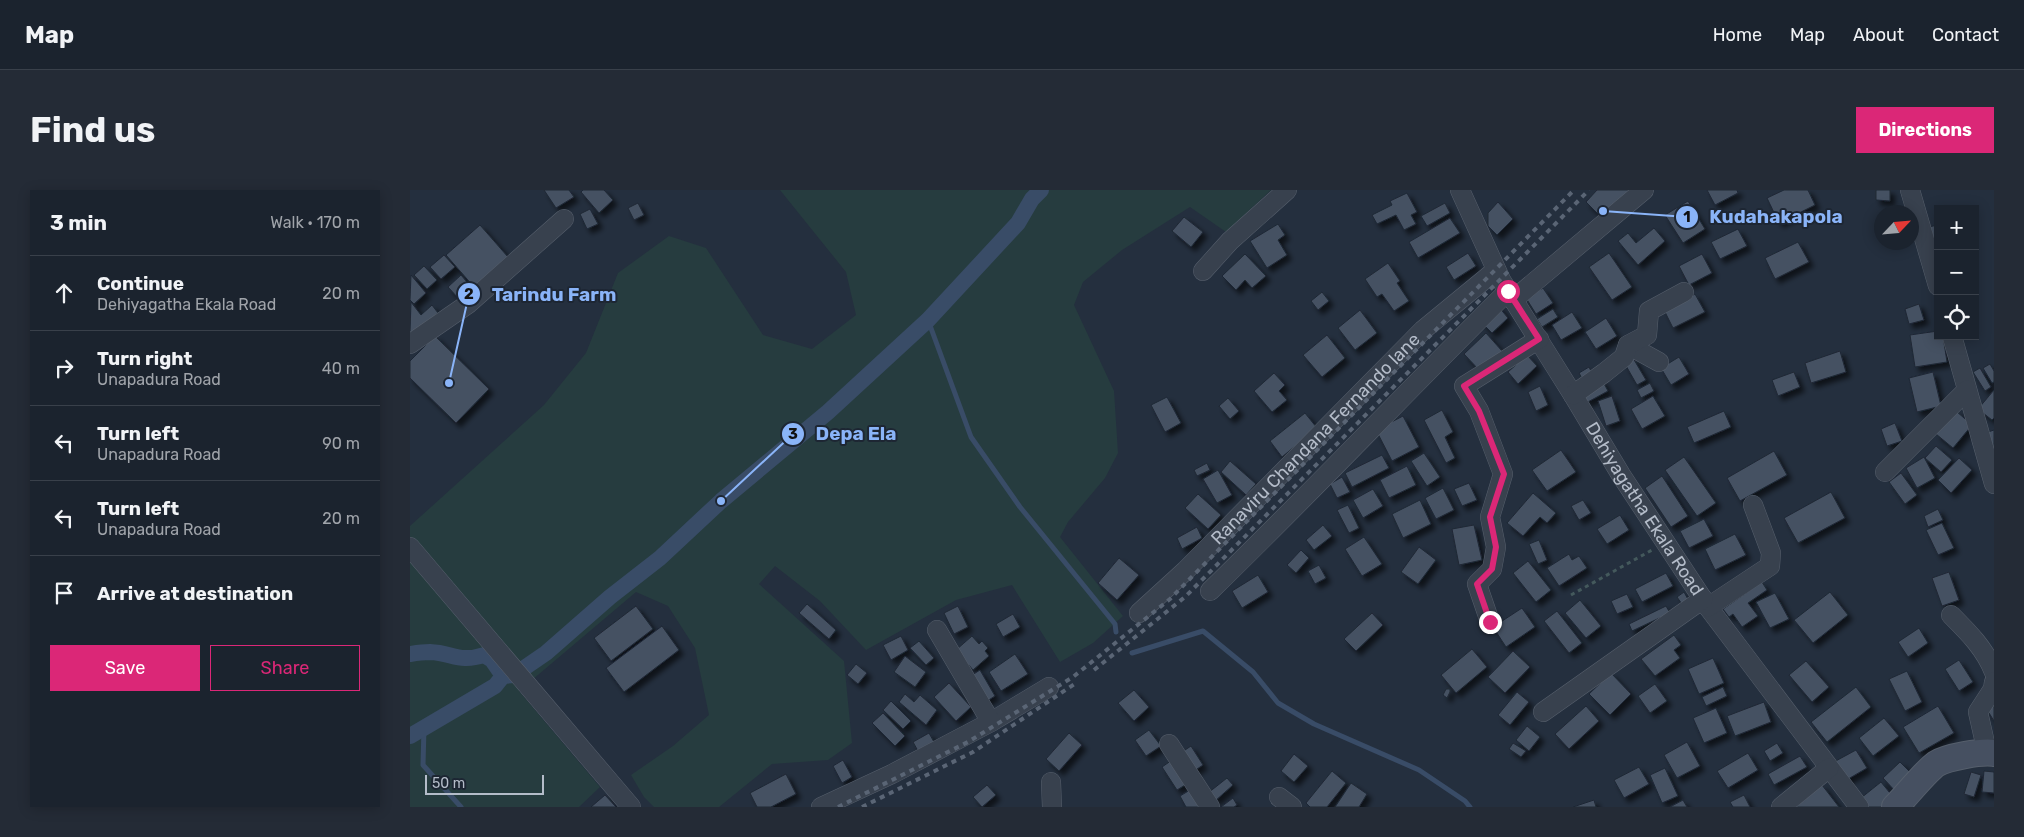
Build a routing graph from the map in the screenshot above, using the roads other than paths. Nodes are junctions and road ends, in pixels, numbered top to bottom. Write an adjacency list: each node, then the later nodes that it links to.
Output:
1 (1287, 190): 7 (street)
2 (1460, 190): 6 (street, Dehiyagatha Ekala Road)
3 (1644, 190): 10 (street)
4 (1910, 190): 8 (street)
5 (564, 219): 13 (street)
6 (1496, 270): 10 (street, Dehiyagatha Ekala Road); 24 (street, Ranaviru Chandana Fernando lane)
7 (1203, 271)
8 (1934, 272)
9 (1684, 292): 14 (street)
10 (1510, 295): 11 (street, Dehiyagatha Ekala Road); 22 (street)
11 (1539, 339): 17 (street, Dehiyagatha Ekala Road); 26 (street)
12 (1953, 340): 16 (street)
13 (410, 344)
14 (1628, 345): 15 (street); 17 (street)
15 (1659, 362)
16 (1967, 390): 18 (street); 19 (street)
17 (1574, 395): 23 (street, Dehiyagatha Ekala Road)
18 (1885, 472)
19 (1994, 484)
20 (1752, 504): 23 (street)
21 (410, 546): 37 (street)
22 (1210, 591)
23 (1706, 603): 31 (street); 35 (street, Dehiyagatha Ekala Road)
24 (1139, 612)
25 (1952, 615): 28 (street)
26 (1490, 622)
27 (937, 630): 32 (street)
28 (1994, 672)
29 (1994, 682): 34 (street)
30 (1049, 687): 32 (street)
31 (1543, 712)
32 (991, 722): 38 (street)
33 (1169, 744): 40 (street)
34 (1991, 752): 43 (street)
35 (1830, 768): 41 (street); 42 (street, Dehiyagatha Ekala Road)
36 (1051, 782): 39 (street)
37 (631, 807)
38 (821, 807)
39 (1052, 807)
40 (1210, 807)
41 (1781, 807)
42 (1859, 807)
43 (1895, 807)

